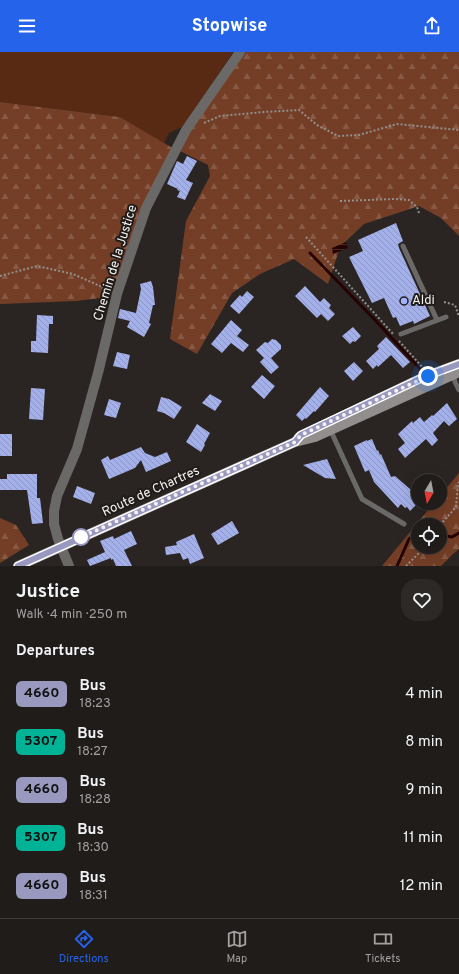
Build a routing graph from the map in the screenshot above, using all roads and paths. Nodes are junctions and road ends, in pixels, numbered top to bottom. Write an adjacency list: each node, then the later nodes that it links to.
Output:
1 (240, 52): 2 (street, Chemin de la Justice)
2 (186, 130): 3 (path); 9 (street, Chemin de la Justice)
3 (459, 130)
4 (340, 200): 5 (path)
5 (419, 213)
6 (306, 237): 16 (path)
7 (403, 246): 13 (lane)
8 (0, 276): 9 (path)
9 (117, 294): 22 (street, Chemin de la Justice)
10 (444, 302): 12 (path)
11 (446, 317): 13 (lane)
12 (459, 317)
13 (437, 320): 14 (lane)
14 (401, 334)
15 (456, 369): 16 (main road, Route de Chartres); 17 (lane); 18 (main road, Route de Chartres)
16 (428, 376): 18 (main road, Route de Chartres)
17 (459, 390)
18 (329, 426): 21 (lane); 22 (main road, Route de Chartres)
19 (459, 482): 20 (path)
20 (446, 518)
21 (404, 524)
22 (60, 547): 24 (main road, Route de Chartres); 25 (street, Chemin de la Justice)
23 (418, 554): 26 (path)
24 (18, 566)
25 (69, 566)
26 (406, 566)

